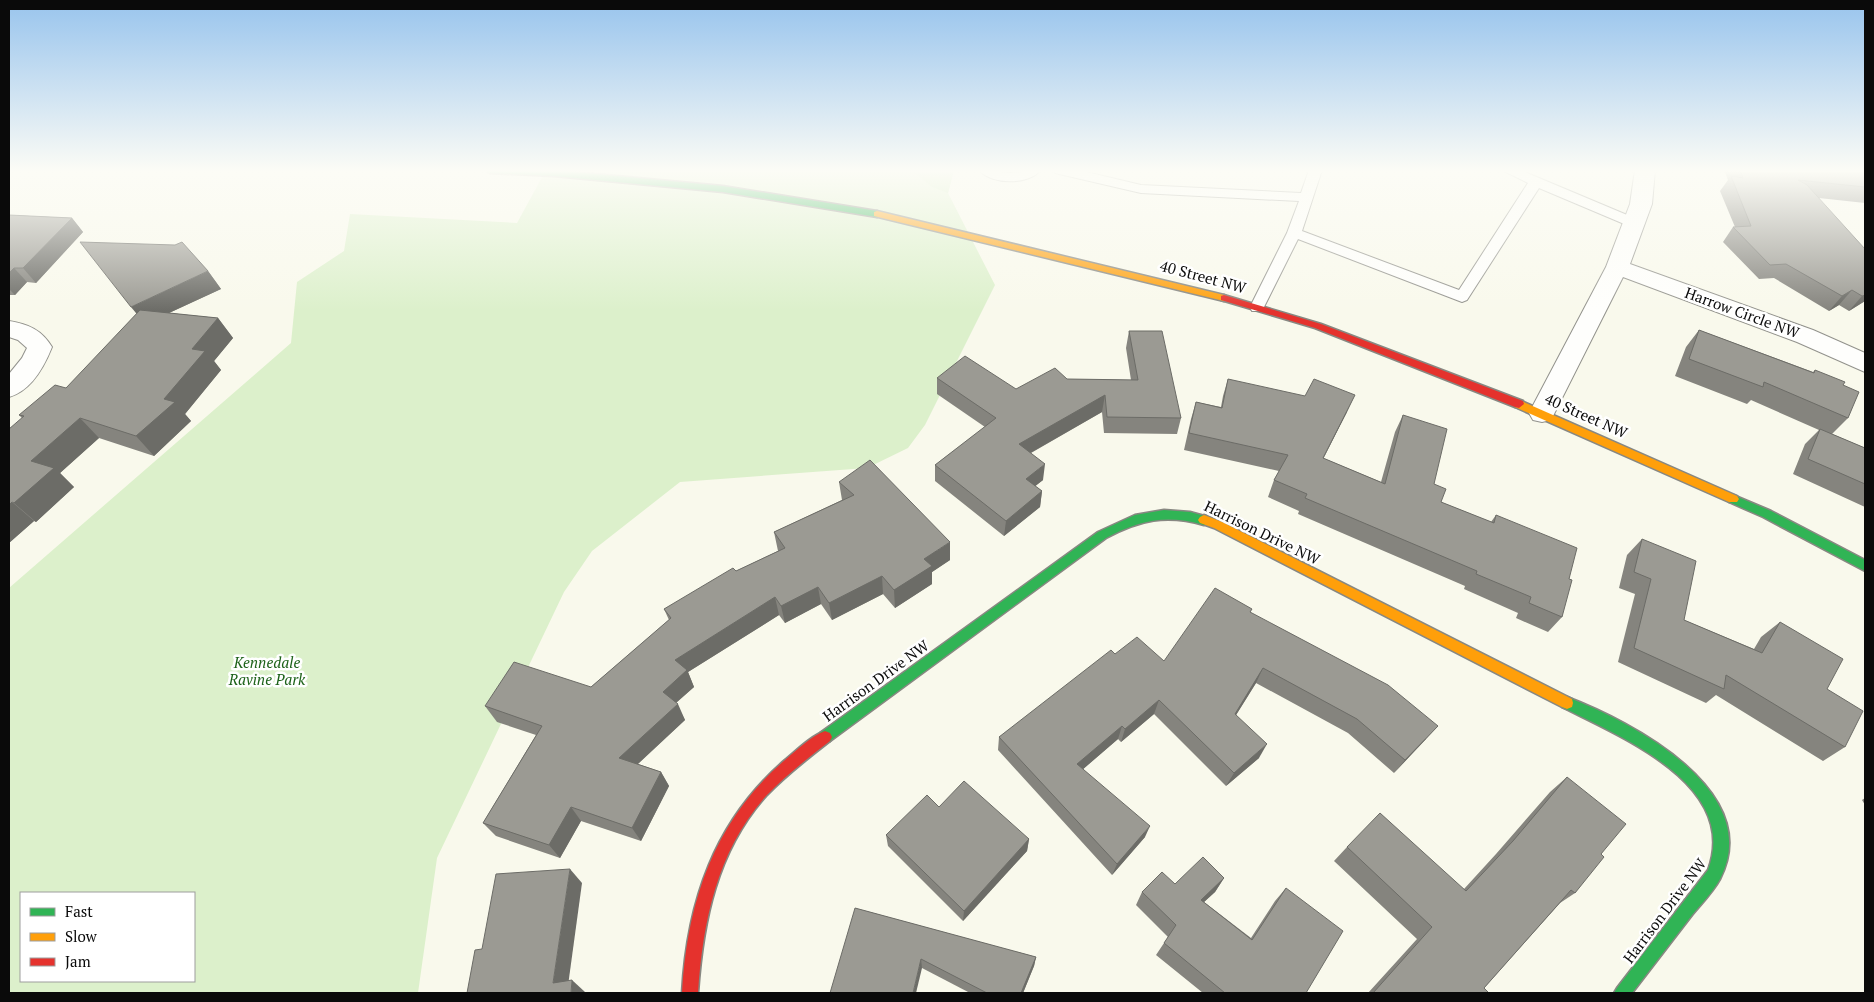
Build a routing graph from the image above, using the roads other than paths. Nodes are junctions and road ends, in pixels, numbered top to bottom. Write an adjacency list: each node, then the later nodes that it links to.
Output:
1 (894, 217): 9 (street, 40 Street NW)
2 (1299, 217): 7 (lane)
3 (1514, 217): 7 (lane)
4 (1619, 217): 6 (lane)
5 (1636, 217): 6 (street)
6 (1634, 223): 8 (street)
7 (1294, 233): 9 (lane)
8 (1617, 267): 11 (street, Harrow Circle NW); 13 (street)
9 (1257, 307): 13 (street, 40 Street NW)
10 (9, 329): 12 (street)
11 (1865, 363)
12 (9, 388)
13 (1542, 412): 14 (street, 40 Street NW)
14 (1865, 566)
15 (690, 993): 16 (street, Harrison Drive NW)
16 (1622, 993)

